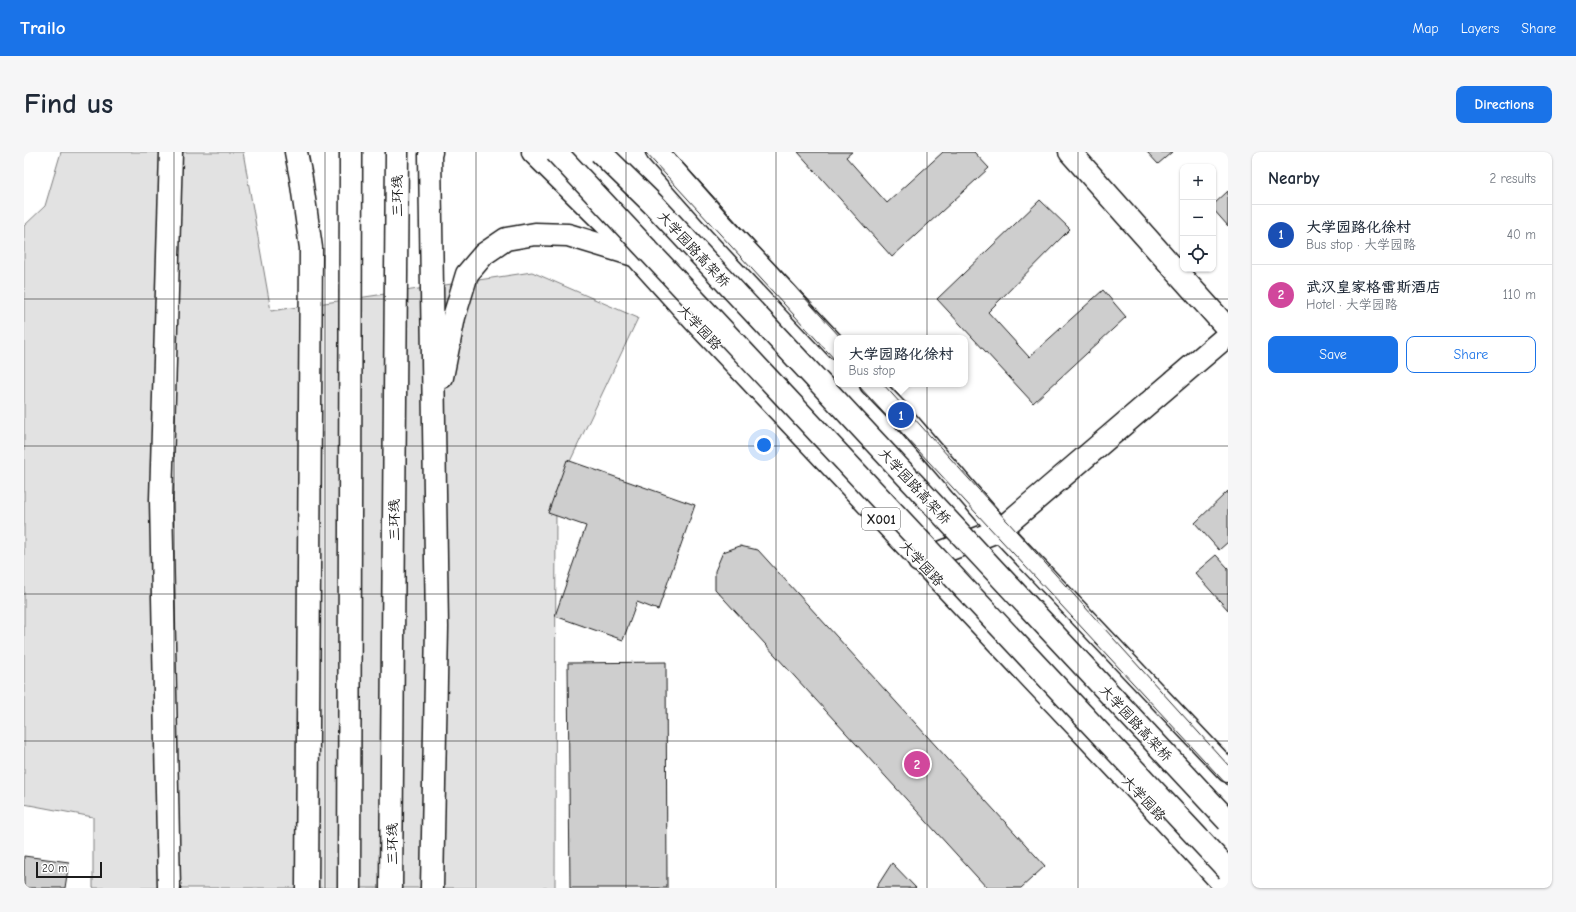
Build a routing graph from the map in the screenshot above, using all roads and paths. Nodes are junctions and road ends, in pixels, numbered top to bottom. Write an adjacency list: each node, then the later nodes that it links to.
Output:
1 (171, 152): 22 (main road)
2 (296, 152): 23 (main road)
3 (351, 152): 24 (main road)
4 (397, 152): 25 (main road, 三环线)
5 (431, 152): 16 (main road)
6 (533, 152): 11 (main road, 大学园路 / X001)
7 (556, 152): 21 (main road, 大学园路 / X001, bridge)
8 (600, 152): 20 (main road, 大学园路高架桥, bridge)
9 (657, 152): 14 (main road)
10 (1070, 152): 12 (main road)
11 (636, 256): 16 (main road); 18 (main road, 大学园路 / X001)
12 (1228, 329)
13 (1228, 334): 17 (main road)
14 (834, 345)
15 (874, 387): 17 (main road)
16 (434, 420): 26 (main road)
17 (1000, 530): 18 (main road); 19 (main road)
18 (919, 561): 27 (main road, 大学园路 / X001)
19 (1228, 771)
20 (1228, 822)
21 (1228, 870)
22 (169, 888)
23 (307, 888)
24 (348, 888)
25 (392, 888)
26 (432, 888)
27 (1227, 888)

